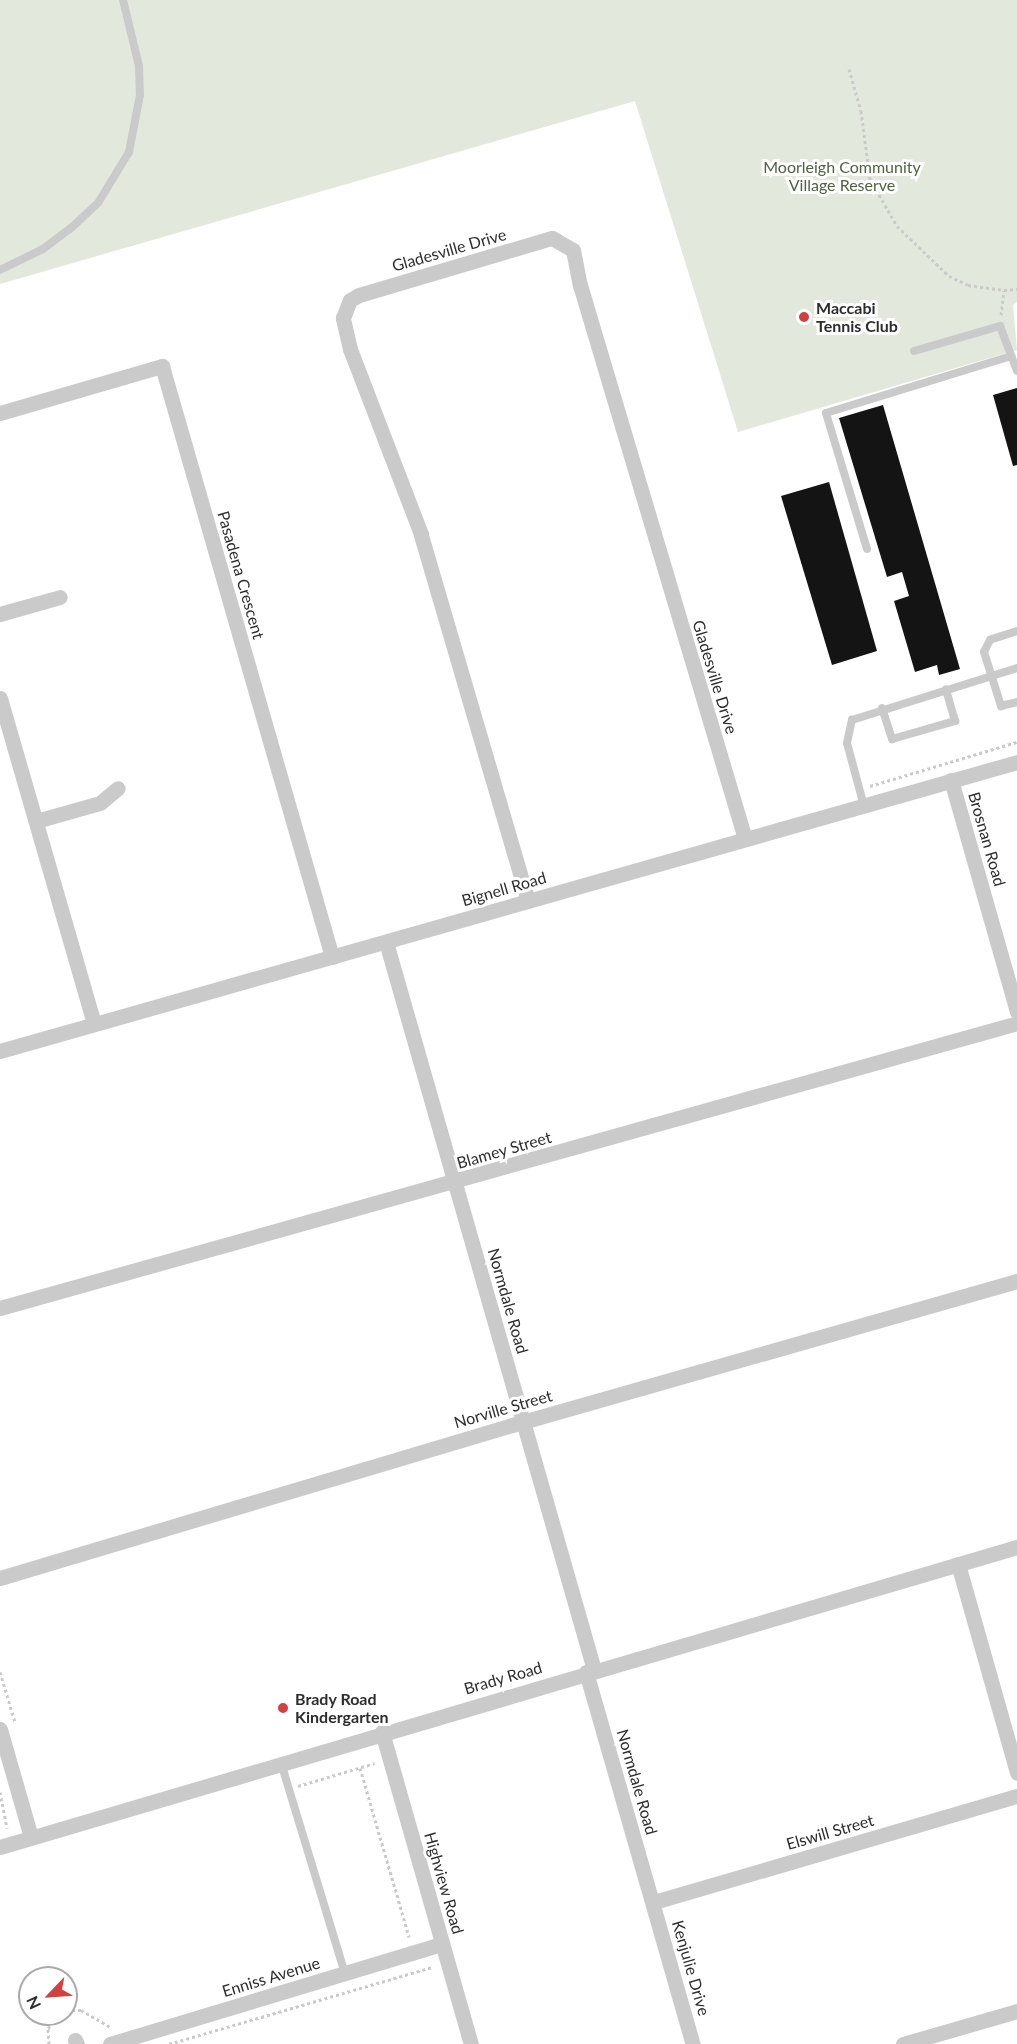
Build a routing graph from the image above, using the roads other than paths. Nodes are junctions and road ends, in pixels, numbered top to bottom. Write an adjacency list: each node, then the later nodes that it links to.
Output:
1 (123, 0): 2 (lane)
2 (0, 270)
3 (914, 351): 4 (lane)
4 (1011, 356): 5 (lane); 7 (lane)
5 (1017, 371)
6 (0, 413): 25 (street, Pasadena Crescent)
7 (867, 549)
8 (60, 597): 9 (street)
9 (0, 614)
10 (1017, 631): 12 (lane)
11 (1017, 668): 12 (lane)
12 (992, 676): 13 (lane); 15 (lane)
13 (946, 689): 16 (lane); 16 (lane)
14 (0, 698): 21 (street)
15 (1017, 702)
16 (882, 708): 20 (lane)
17 (1017, 762): 18 (street, Bignell Road)
18 (951, 780): 20 (street, Bignell Road); 26 (street, Brosnan Road)
19 (118, 789): 21 (street)
20 (864, 806): 22 (street, Bignell Road)
21 (36, 821): 28 (street)
22 (745, 839): 23 (street, Bignell Road); 23 (street, Gladesville Drive)
23 (528, 901): 24 (street, Bignell Road)
24 (386, 942): 25 (street, Bignell Road); 30 (street, Normdale Road)
25 (332, 957): 28 (street, Bignell Road)
26 (1017, 1012)
27 (1017, 1023): 30 (street, Blamey Street)
28 (94, 1024): 29 (street, Bignell Road)
29 (0, 1051)
30 (455, 1182): 32 (street, Blamey Street); 33 (street, Normdale Road)
31 (1017, 1281): 33 (street, Norville Street)
32 (0, 1308)
33 (524, 1422): 36 (street, Norville Street); 37 (street, Normdale Road)
34 (1017, 1547): 35 (street, Brady Road)
35 (958, 1564): 37 (street, Brady Road); 41 (street)
36 (0, 1578)
37 (590, 1671): 39 (street, Brady Road); 45 (street, Normdale Road)
38 (0, 1729): 43 (street)
39 (382, 1732): 40 (street, Brady Road); 46 (street, Highview Road)
40 (281, 1762): 43 (street, Brady Road); 47 (lane)
41 (1017, 1773)
42 (1017, 1796): 45 (street, Elswill Street)
43 (31, 1837): 44 (street, Brady Road)
44 (0, 1847)
45 (654, 1902): 51 (street, Kenjulie Drive)
46 (442, 1944): 47 (street, Enniss Avenue); 50 (street, Highview Road)
47 (345, 1974): 49 (street, Enniss Avenue)
48 (1017, 2011): 52 (street)
49 (110, 2044)
50 (471, 2044)
51 (693, 2044)
52 (903, 2044)

